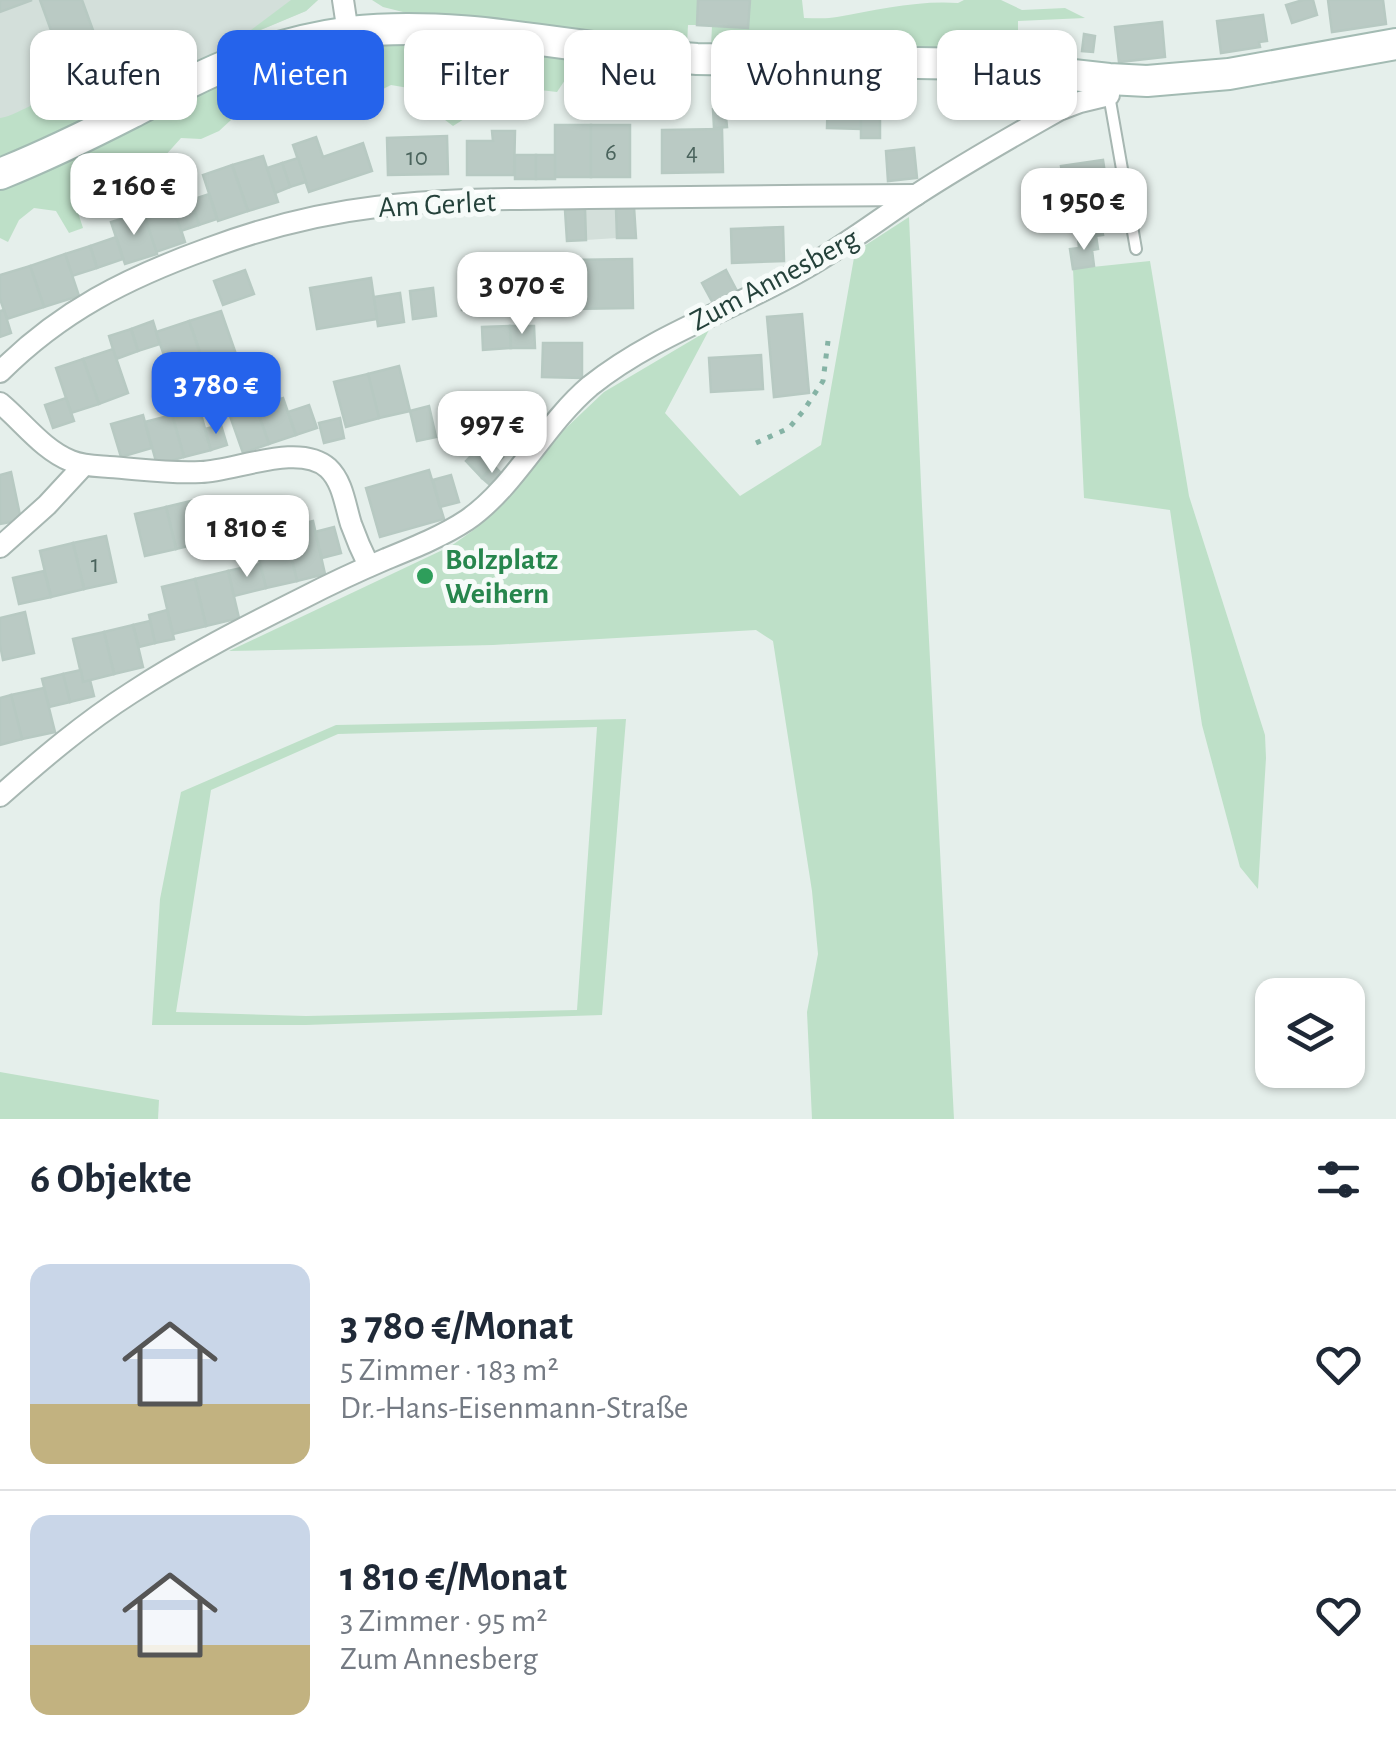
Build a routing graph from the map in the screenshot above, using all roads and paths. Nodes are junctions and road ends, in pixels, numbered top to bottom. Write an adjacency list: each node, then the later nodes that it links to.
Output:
1 (344, 0): 2 (street)
2 (348, 30)
3 (384, 30): 6 (main road)
4 (1396, 44): 6 (main road)
5 (217, 69): 7 (main road)
6 (1109, 87): 8 (street, Zum Annesberg); 9 (lane)
7 (0, 174)
8 (916, 195): 11 (street, Am Gerlet); 16 (street, Zum Annesberg)
9 (1136, 249)
10 (828, 342): 13 (path)
11 (0, 372)
12 (0, 403): 14 (street)
13 (756, 443)
14 (84, 465): 15 (street); 16 (street)
15 (0, 547)
16 (369, 566): 17 (street, Zum Annesberg)
17 (0, 796)

